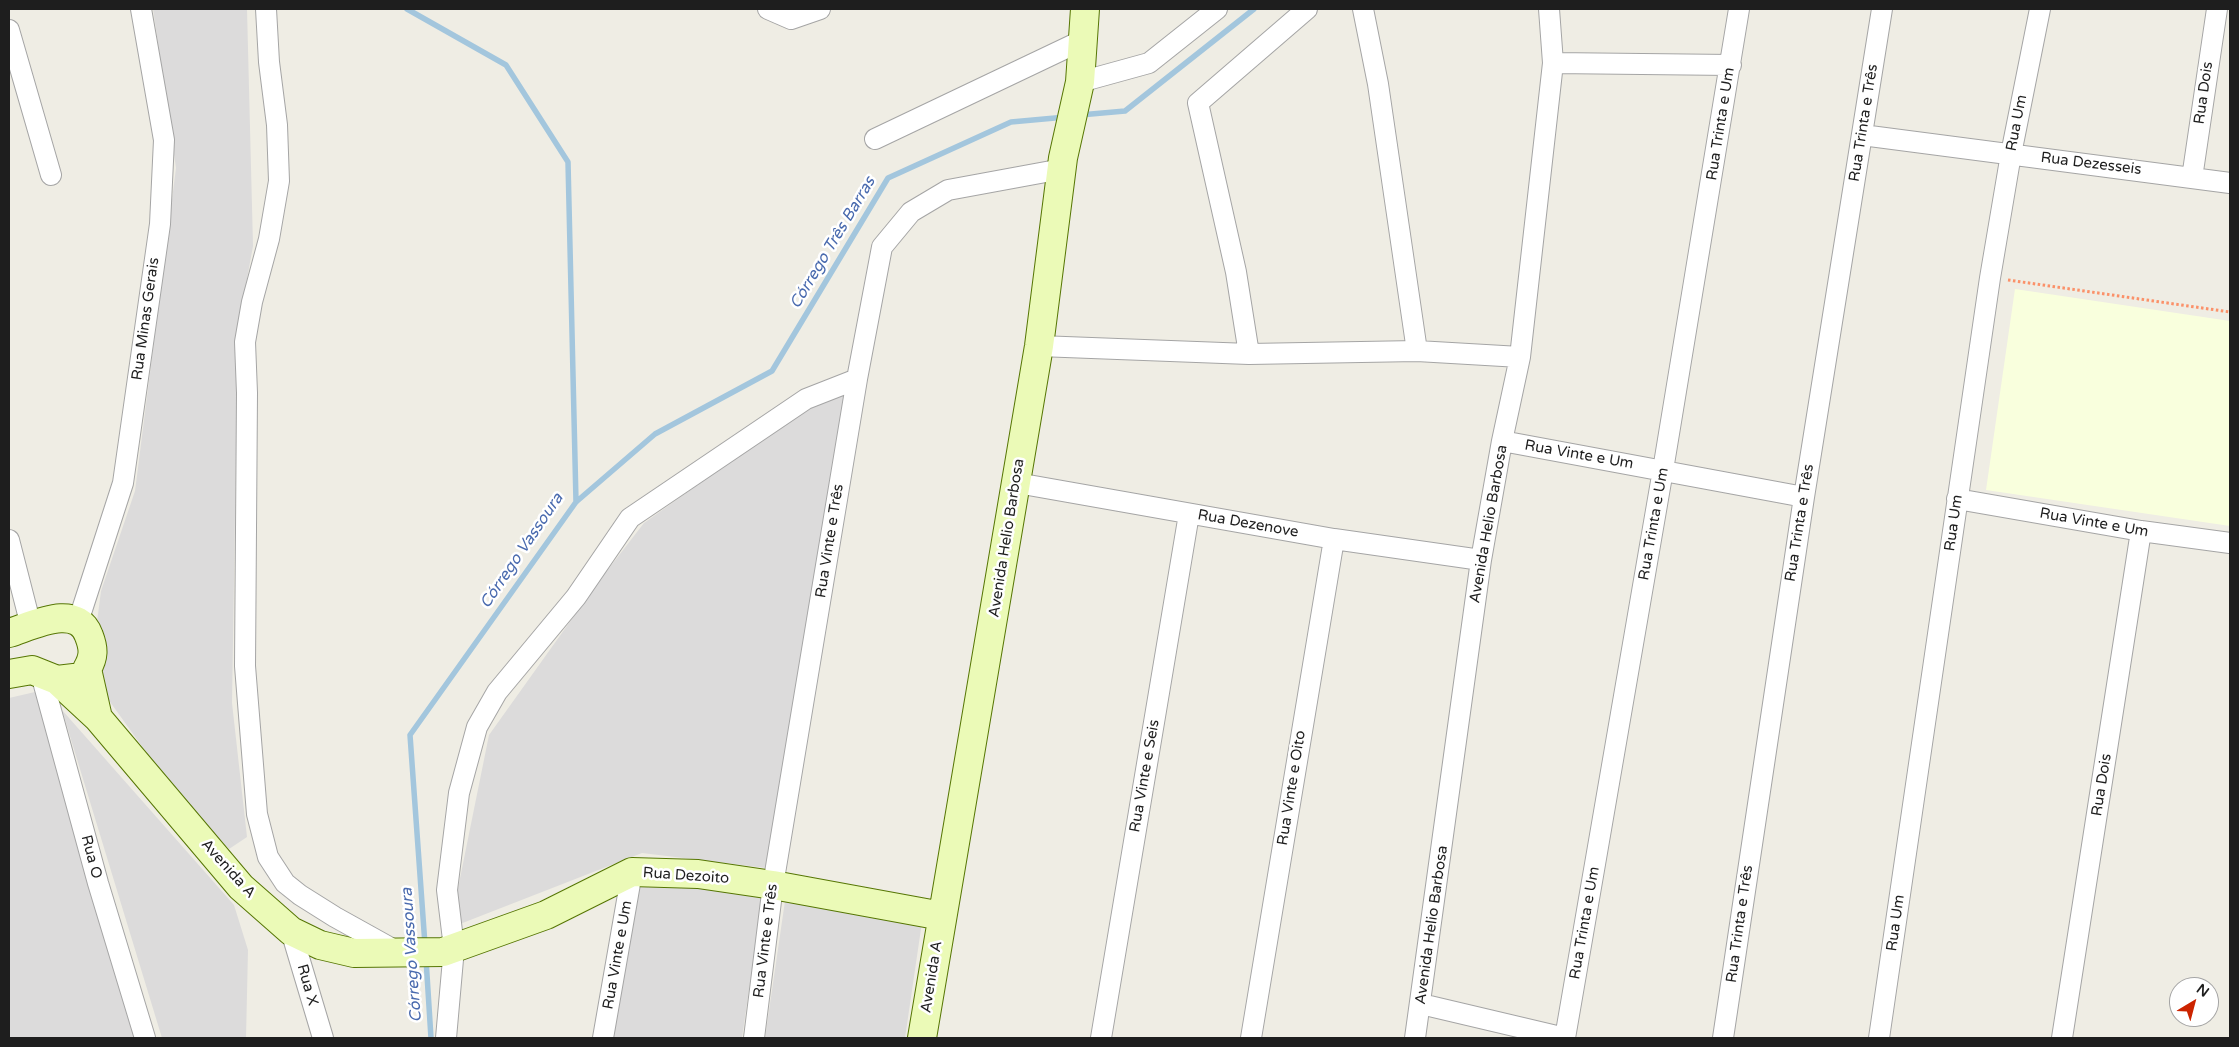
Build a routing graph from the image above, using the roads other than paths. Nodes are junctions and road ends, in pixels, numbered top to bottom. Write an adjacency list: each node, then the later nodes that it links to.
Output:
1 (141, 9): 42 (street, Rua Minas Gerais)
2 (266, 9): 53 (street)
3 (768, 9): 4 (street)
4 (820, 9)
5 (1085, 9): 15 (main road, Avenida Helio Barbosa)
6 (1217, 9): 18 (street)
7 (1307, 9): 28 (street)
8 (1364, 9): 27 (street)
9 (1549, 9): 16 (street, Avenida Helio Barbosa)
10 (1739, 9): 17 (street, Rua Trinta e Um)
11 (1882, 9): 19 (street, Rua Trinta e Três)
12 (2040, 9): 21 (street, Rua Um)
13 (2217, 9): 24 (street, Rua Dois)
14 (9, 30): 23 (street)
15 (1083, 40): 18 (main road, Avenida Helio Barbosa); 20 (street)
16 (1553, 63): 17 (street); 29 (street, Avenida Helio Barbosa)
17 (1731, 65): 32 (street, Rua Trinta e Um)
18 (1077, 93): 22 (main road, Avenida Helio Barbosa)
19 (1862, 135): 21 (street, Rua Dezesseis); 34 (street, Rua Trinta e Três)
20 (875, 139)
21 (2011, 154): 24 (street, Rua Dezesseis); 35 (street, Rua Um)
22 (1062, 163): 26 (main road, Avenida Helio Barbosa); 30 (street, Rua Vinte e Três)
23 (51, 175)
24 (2192, 178): 25 (street, Rua Dezesseis)
25 (2230, 183)
26 (1039, 346): 28 (street); 33 (main road, Avenida Helio Barbosa)
27 (1417, 351): 28 (street); 29 (street)
28 (1249, 354)
29 (1520, 357): 31 (street, Avenida Helio Barbosa)
30 (857, 379): 49 (street, Rua Vinte e Três); 52 (street)
31 (1502, 441): 32 (street, Rua Vinte e Um); 41 (street, Avenida Helio Barbosa)
32 (1663, 470): 34 (street, Rua Vinte e Um); 64 (street, Rua Trinta e Um)
33 (1016, 484): 36 (street, Rua Dezenove); 50 (main road, Avenida Helio Barbosa)
34 (1804, 497): 65 (street, Rua Trinta e Três)
35 (1957, 499): 37 (street, Rua Vinte e Um); 66 (street, Rua Um)
36 (1189, 514): 38 (street, Rua Dezenove); 61 (street, Rua Vinte e Seis)
37 (2141, 531): 40 (street, Rua Vinte e Um); 67 (street, Rua Dois)
38 (1334, 539): 41 (street, Rua Dezenove); 62 (street, Rua Vinte e Oito)
39 (9, 540): 43 (street)
40 (2230, 543)
41 (1481, 560): 54 (street, Avenida Helio Barbosa)
42 (78, 622): 43 (main road); 44 (main road, Avenida A)
43 (20, 630)
44 (87, 669): 46 (main road); 47 (main road, Avenida A)
45 (9, 674): 46 (main road)
46 (49, 677): 47 (main road, Avenida A); 55 (street, Rua O)
47 (98, 718): 51 (main road, Avenida A)
48 (632, 872): 49 (main road, Rua Dezoito); 52 (main road, Rua Dezoito); 58 (street, Rua Vinte e Um)
49 (773, 885): 50 (main road, Rua Dezoito); 59 (street, Rua Vinte e Três)
50 (942, 916): 60 (main road, Avenida A)
51 (291, 931): 53 (main road, Avenida A); 56 (street, Rua X)
52 (449, 950): 53 (main road, Rua Dezoito); 57 (street)
53 (398, 952)
54 (1421, 1004): 63 (street, Avenida Helio Barbosa); 64 (street)
55 (145, 1038)
56 (323, 1038)
57 (446, 1038)
58 (603, 1038)
59 (754, 1038)
60 (922, 1038)
61 (1101, 1038)
62 (1251, 1038)
63 (1415, 1038)
64 (1565, 1038)
65 (1723, 1038)
66 (1879, 1038)
67 (2062, 1038)

